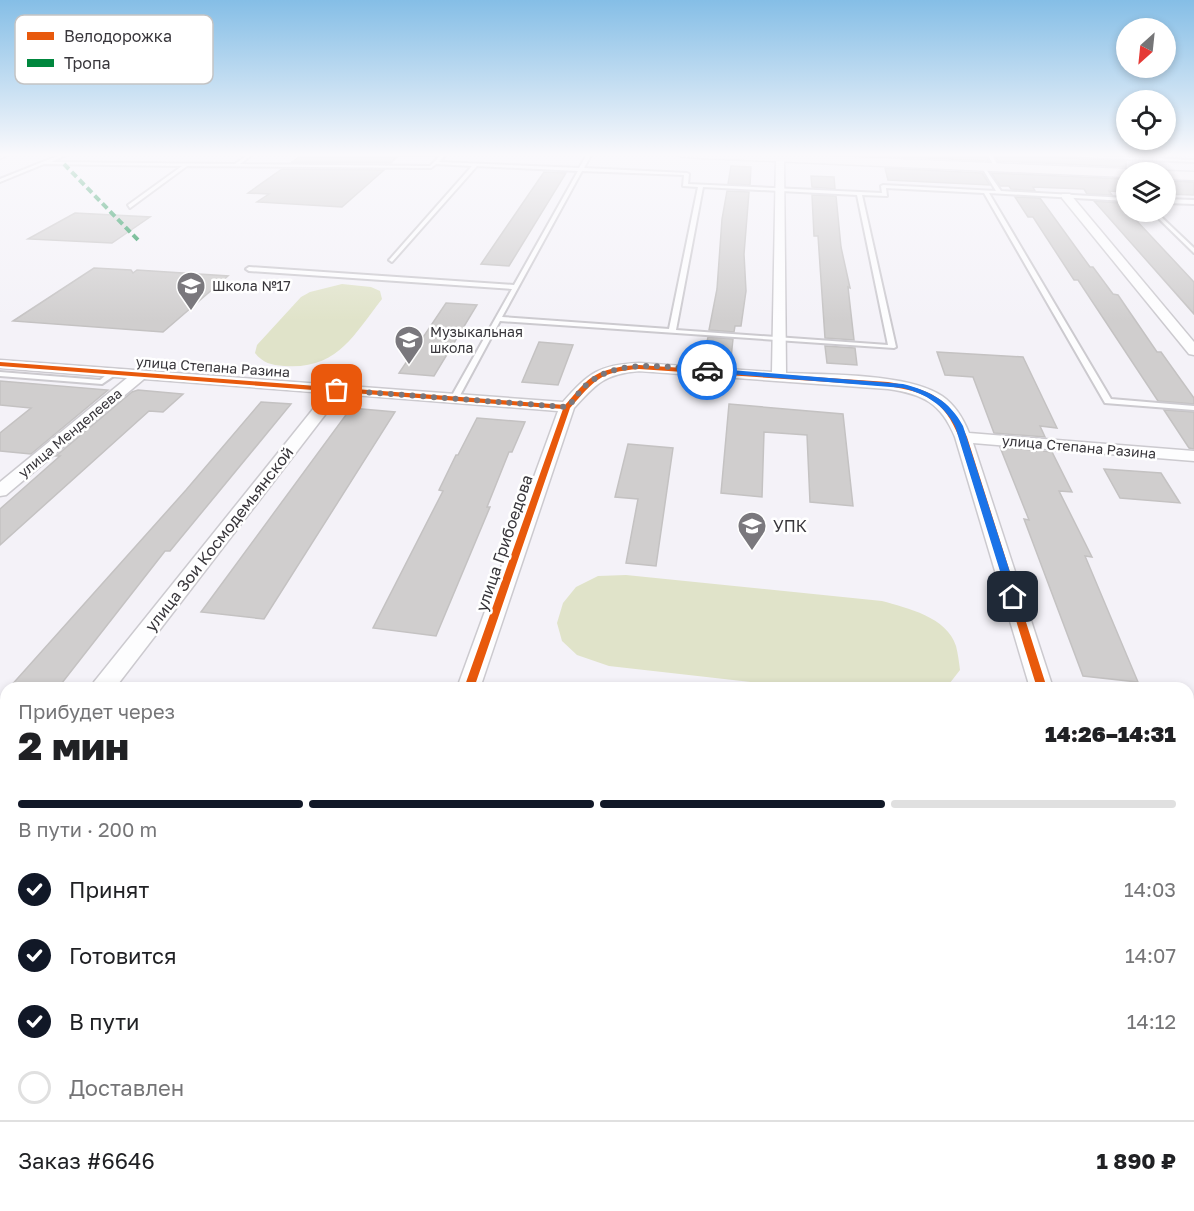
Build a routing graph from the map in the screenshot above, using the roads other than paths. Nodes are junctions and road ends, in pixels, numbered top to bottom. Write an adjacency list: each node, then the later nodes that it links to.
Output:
1 (437, 210): 10 (lane)
2 (558, 210): 12 (lane)
3 (695, 210): 14 (lane)
4 (780, 210): 15 (street)
5 (862, 210): 15 (lane)
6 (996, 210): 25 (lane)
7 (1077, 210): 16 (street)
8 (1164, 222): 9 (lane)
9 (1194, 251)
10 (392, 260)
11 (249, 269): 12 (lane)
12 (515, 287): 13 (lane)
13 (498, 319): 14 (lane); 23 (lane)
14 (672, 331): 15 (lane)
15 (779, 338): 21 (street)
16 (1194, 351)
17 (0, 364): 18 (street, улица Степана Разина)
18 (114, 373): 19 (lane); 20 (street, улица Степана Разина)
19 (0, 374)
20 (140, 375): 22 (street, улица Степана Разина); 28 (street, улица Менделеева)
21 (779, 375): 24 (street); 26 (street)
22 (337, 390): 23 (street, улица Степана Разина); 29 (street, улица Зои Космодемьянской)
23 (454, 399): 24 (street, улица Степана Разина)
24 (567, 407): 30 (street, улица Грибоедова)
25 (1194, 408)
26 (963, 437): 27 (street, улица Степана Разина); 31 (street)
27 (1194, 456)
28 (0, 491)
29 (107, 682)
30 (470, 682)
31 (1040, 682)

